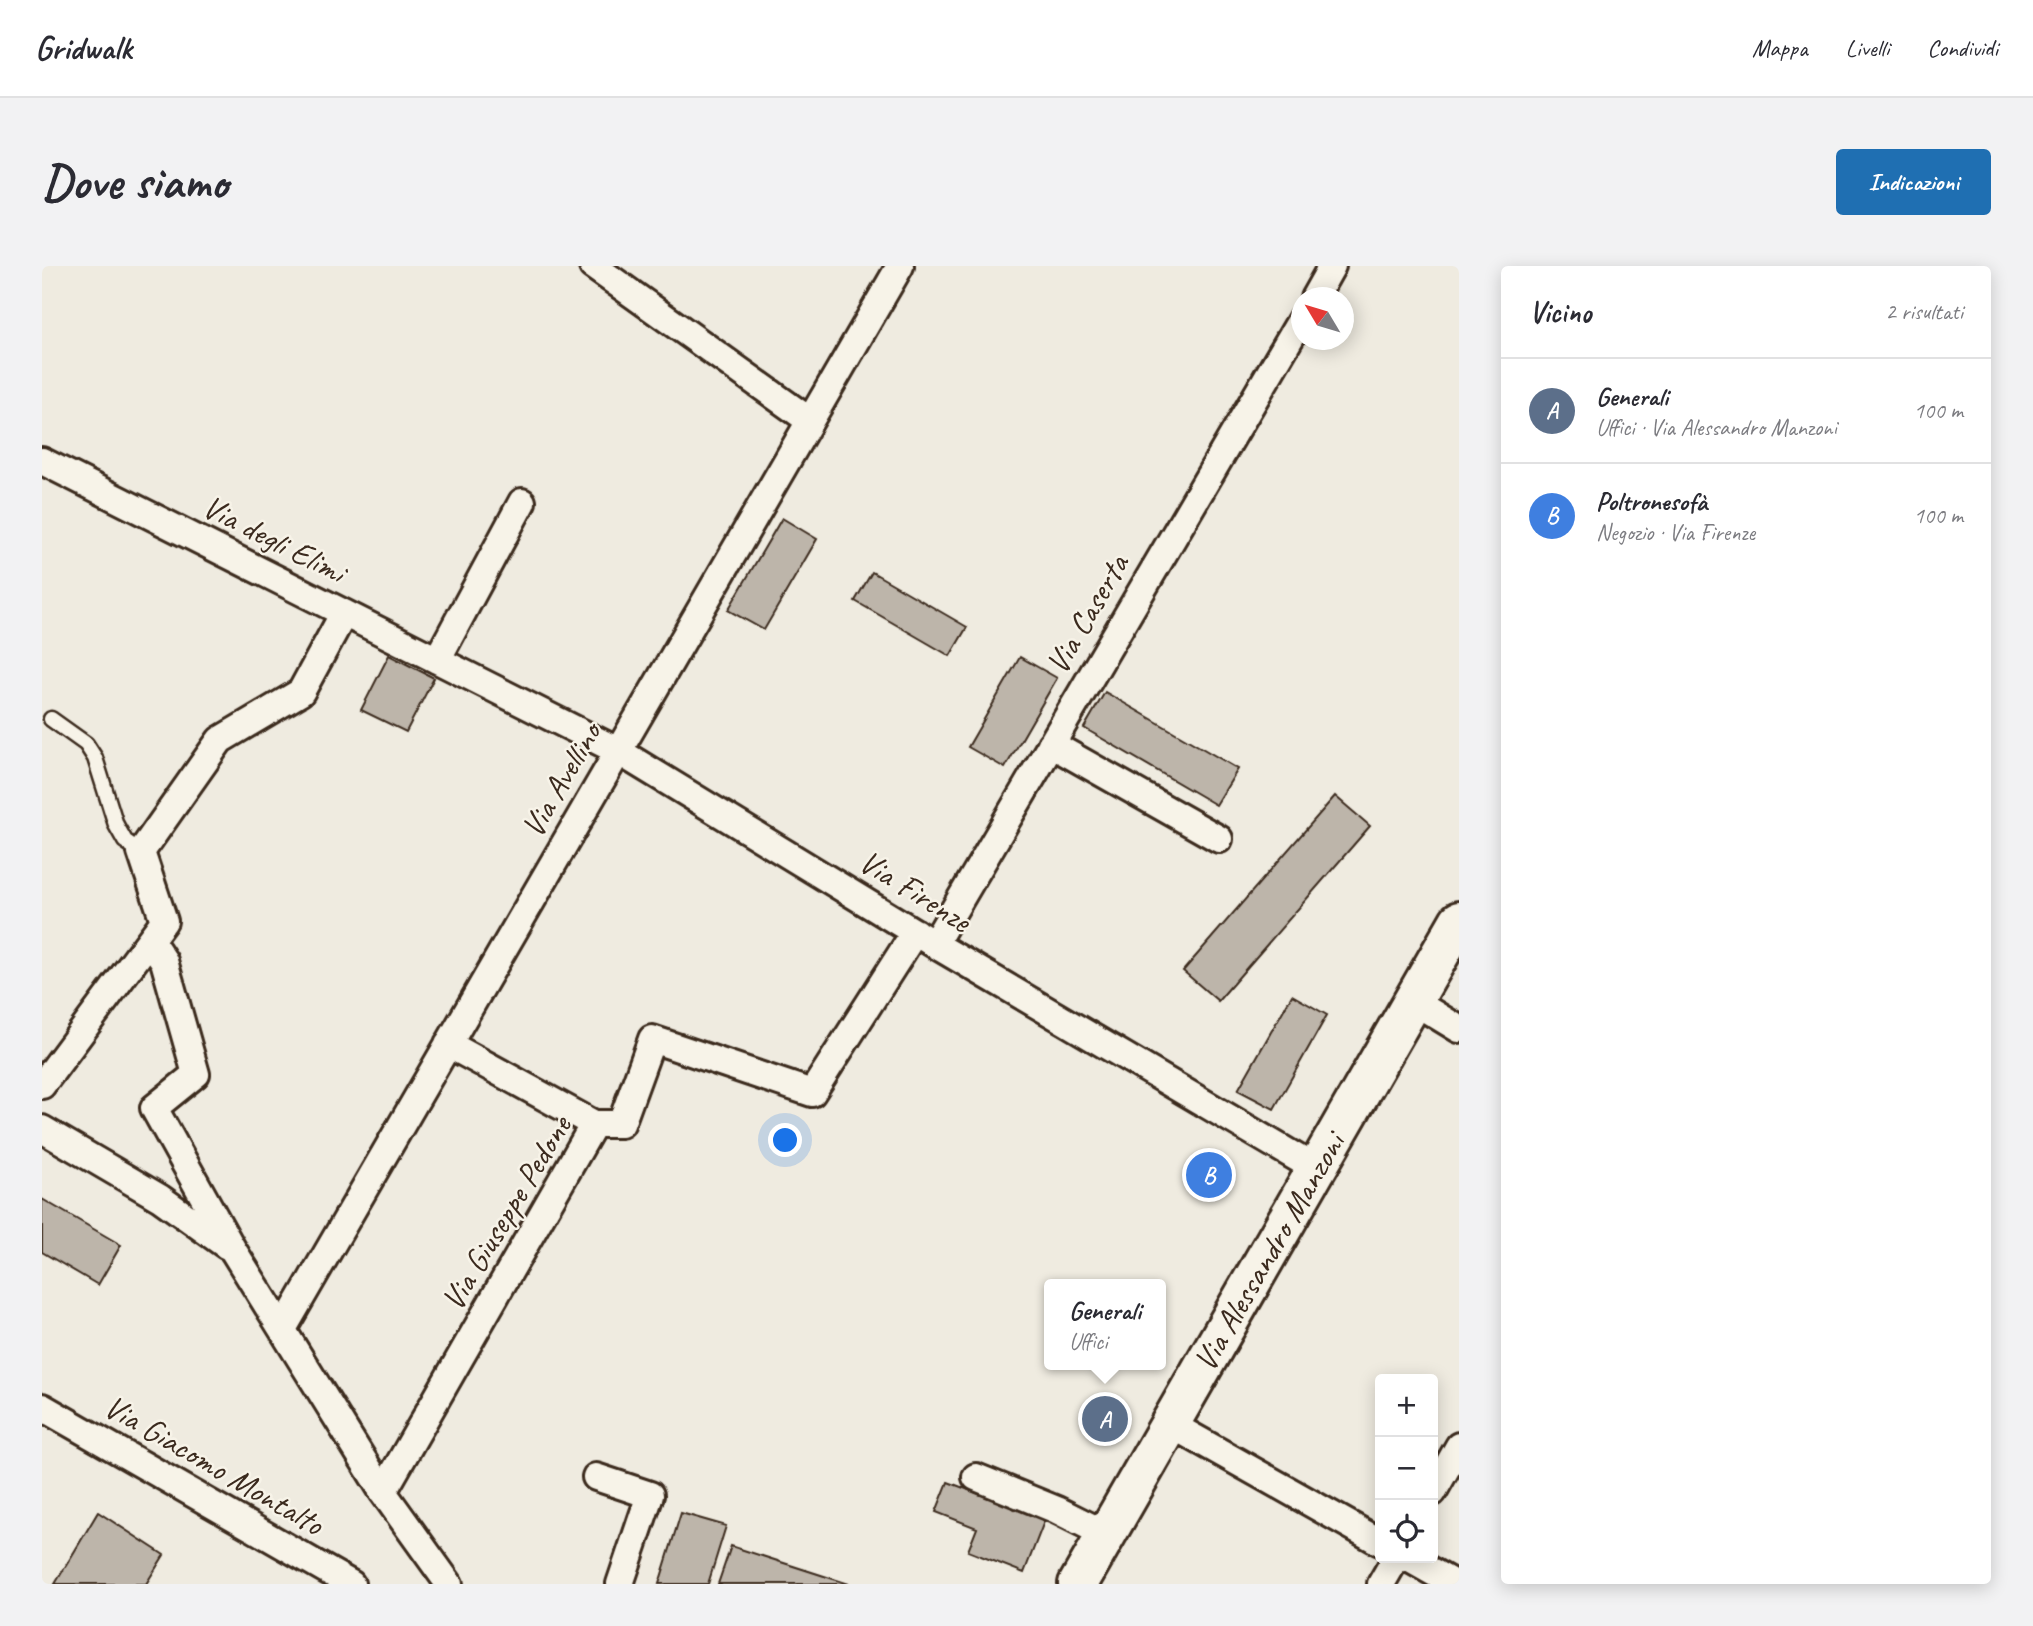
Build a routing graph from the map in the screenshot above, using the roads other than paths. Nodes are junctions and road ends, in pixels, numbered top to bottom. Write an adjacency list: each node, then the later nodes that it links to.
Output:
1 (593, 266): 4 (street)
2 (900, 266): 7 (street, Via Avellino)
3 (1332, 266): 5 (street)
4 (626, 276): 7 (street)
5 (1320, 287)
6 (1291, 335): 14 (street, Via Caserta)
7 (810, 421): 15 (street, Via Avellino)
8 (42, 461): 10 (street, Via degli Elimi)
9 (522, 502): 11 (street)
10 (344, 613): 11 (street, Via degli Elimi); 17 (street)
11 (437, 660): 12 (street, Via degli Elimi)
12 (475, 679): 15 (street, Via Firenze)
13 (51, 719): 17 (lane)
14 (1051, 744): 16 (street); 19 (street, Via Caserta)
15 (618, 751): 19 (street, Via Firenze); 23 (street, Via Avellino)
16 (1219, 839)
17 (141, 852): 20 (street)
18 (1459, 921): 21 (main road, Via Alessandro Manzoni)
19 (925, 938): 25 (street, Via Giuseppe Pedone); 27 (street, Via Firenze)
20 (150, 940): 24 (street); 28 (street)
21 (1413, 1002): 22 (street); 27 (main road, Via Alessandro Manzoni)
22 (1459, 1029)
23 (448, 1044): 25 (street); 29 (street, Via Avellino)
24 (42, 1085)
25 (594, 1124): 36 (street, Via Giuseppe Pedone)
26 (49, 1139): 28 (street)
27 (1317, 1169): 31 (main road, Via Alessandro Manzoni)
28 (233, 1250): 29 (street)
29 (283, 1329): 36 (street)
30 (42, 1407): 41 (street, Via Giacomo Montalto)
31 (1170, 1424): 37 (main road, Via Alessandro Manzoni); 38 (street)
32 (1459, 1446): 35 (street)
33 (596, 1477): 43 (street)
34 (976, 1477): 37 (street)
35 (1438, 1483)
36 (383, 1492): 42 (street)
37 (1107, 1535): 44 (main road, Via Alessandro Manzoni)
38 (1375, 1539)
39 (1393, 1563): 45 (street)
40 (1417, 1563): 46 (street)
41 (351, 1584)
42 (449, 1584)
43 (620, 1584)
44 (1078, 1584)
45 (1381, 1584)
46 (1454, 1584)

